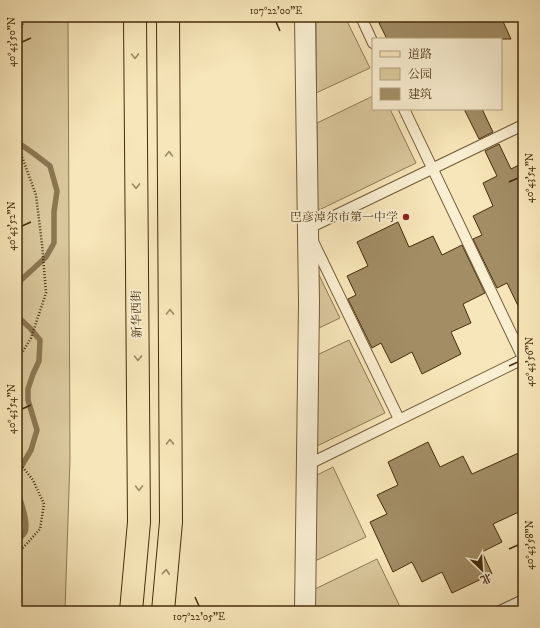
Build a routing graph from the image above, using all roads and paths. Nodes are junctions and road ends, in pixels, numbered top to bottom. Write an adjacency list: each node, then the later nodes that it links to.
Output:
1 (26, 17): 6 (path)
2 (134, 17): 20 (main road, 新华西街, one-way to 20)
3 (168, 17): 21 (main road, one-way to 3)
4 (305, 17): 12 (street)
5 (361, 17): 7 (lane)
6 (17, 35)
7 (372, 41)
8 (404, 110): 11 (lane)
9 (523, 125): 11 (lane)
10 (17, 143): 14 (path)
11 (433, 169): 12 (lane); 13 (lane)
12 (307, 230): 15 (lane); 17 (street)
13 (523, 359): 15 (lane)
14 (17, 360)
15 (399, 419): 17 (lane)
16 (17, 460): 18 (path)
17 (307, 465): 22 (street)
18 (17, 553)
19 (523, 600): 23 (lane)
20 (132, 611)
21 (163, 611)
22 (305, 611)
23 (500, 611)

